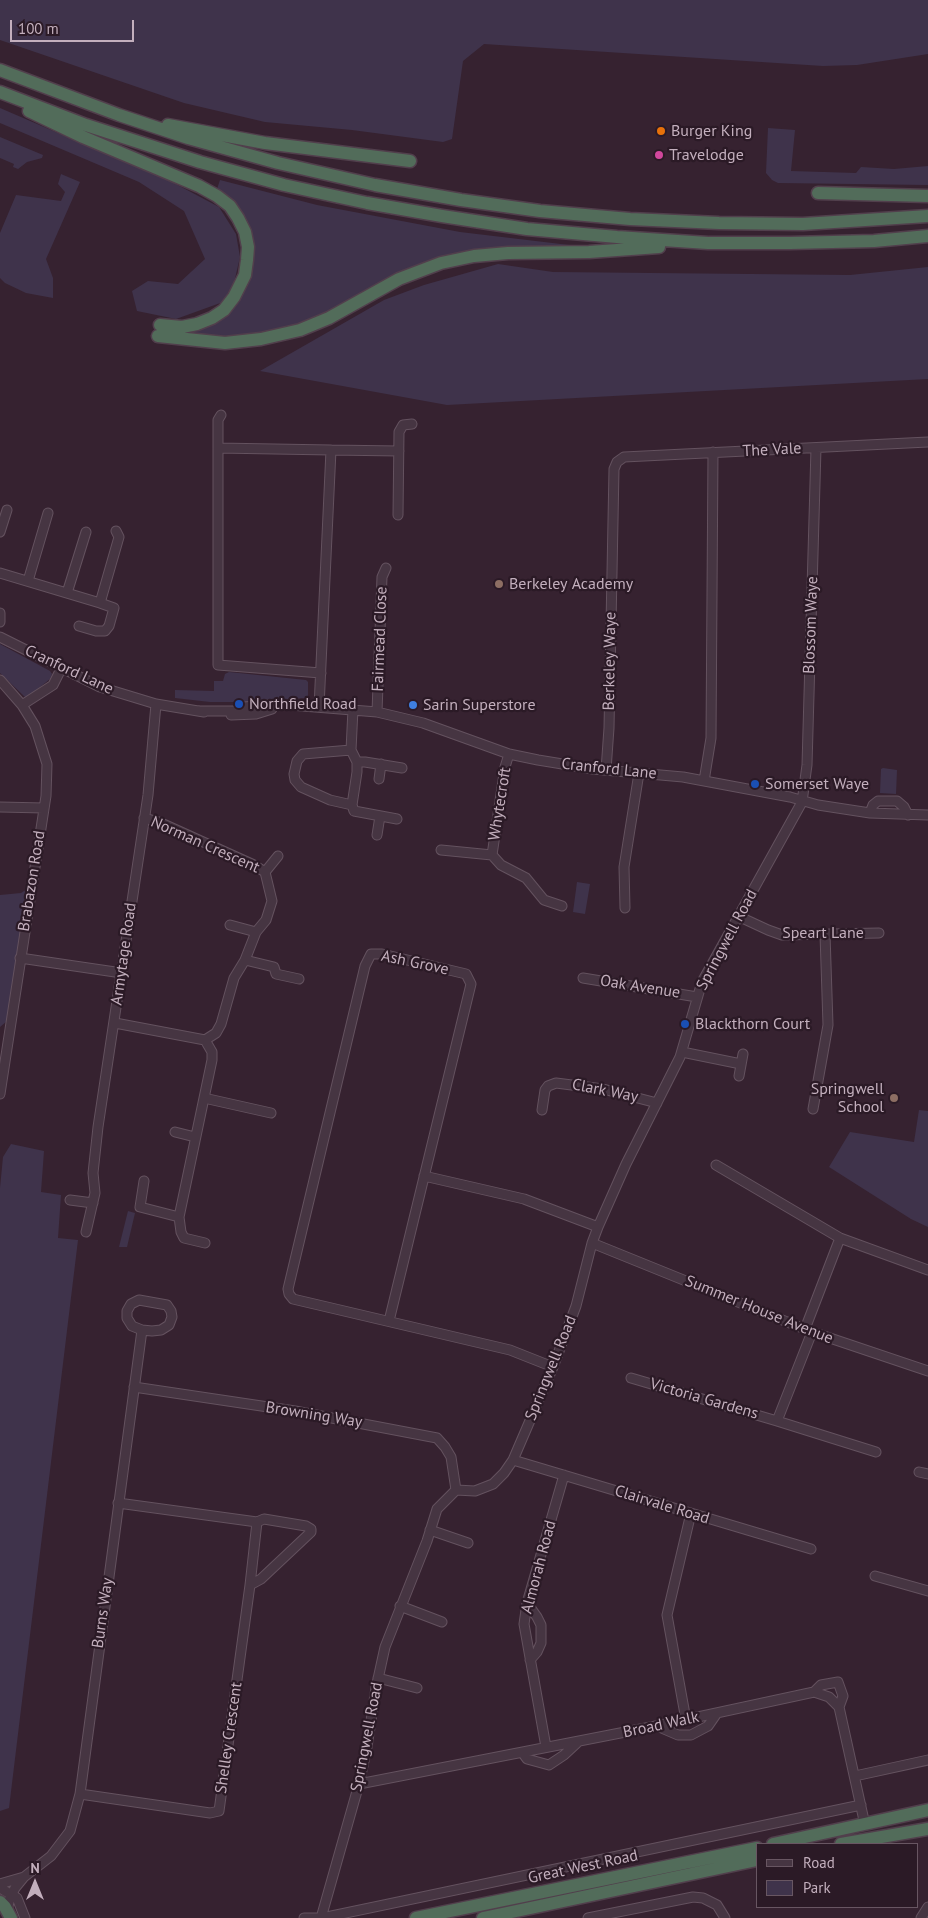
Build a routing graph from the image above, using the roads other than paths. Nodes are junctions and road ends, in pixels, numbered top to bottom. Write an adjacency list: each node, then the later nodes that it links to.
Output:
1 (0, 70): 4 (highway)
2 (0, 92): 10 (highway)
3 (0, 97): 10 (highway)
4 (119, 115): 5 (highway); 8 (highway)
5 (410, 160)
6 (818, 193): 7 (highway)
7 (928, 196)
8 (928, 216)
9 (928, 236): 10 (highway)
10 (708, 243)
11 (221, 415): 14 (street)
12 (412, 424): 17 (street)
13 (928, 442): 15 (street, The Vale)
14 (218, 448): 16 (street); 36 (street)
15 (816, 448): 18 (street, The Vale); 52 (street, Blossom Waye)
16 (331, 450): 17 (street); 36 (street)
17 (399, 451): 22 (street)
18 (713, 452): 19 (street, The Vale); 51 (street)
19 (617, 462): 48 (street, Berkeley Waye)
20 (6, 510): 24 (street)
21 (48, 512): 28 (street)
22 (398, 515)
23 (116, 531): 30 (street)
24 (0, 532)
25 (86, 532): 29 (street)
26 (386, 568): 42 (street, Fairmead Close)
27 (0, 573): 28 (street)
28 (28, 581): 29 (street)
29 (67, 593): 30 (street)
30 (100, 603): 33 (street)
31 (0, 613): 32 (street)
32 (0, 622)
33 (79, 626)
34 (0, 637): 35 (street, Cranford Lane)
35 (61, 669): 38 (street, Cranford Lane); 39 (street)
36 (321, 673): 40 (street)
37 (0, 680): 39 (street, Brabazon Road)
38 (156, 704): 40 (street, Cranford Lane); 60 (street, Armytage Road)
39 (22, 705): 55 (street, Brabazon Road)
40 (319, 706): 41 (street, Cranford Lane)
41 (352, 709): 42 (street, Cranford Lane); 43 (street)
42 (377, 712): 44 (street, Cranford Lane)
43 (351, 750): 45 (street); 53 (street)
44 (509, 754): 48 (street, Cranford Lane); 65 (street, Whytecroft)
45 (357, 762): 46 (street); 53 (street)
46 (381, 764): 47 (street); 50 (street)
47 (402, 768)
48 (606, 770): 49 (street, Cranford Lane)
49 (638, 773): 51 (street, Cranford Lane); 68 (street)
50 (379, 779)
51 (704, 781): 52 (street, Cranford Lane)
52 (802, 802): 56 (street, Cranford Lane); 69 (street, Springwell Road)
53 (352, 805): 59 (street)
54 (0, 807): 55 (street)
55 (44, 808): 74 (street, Brabazon Road)
56 (870, 813): 57 (street, Cranford Lane); 57 (street)
57 (908, 815): 58 (street, Cranford Lane)
58 (928, 815)
59 (380, 816): 61 (street); 62 (street)
60 (144, 818): 66 (street, Norman Crescent); 76 (street, Armytage Road)
61 (396, 819)
62 (377, 835)
63 (441, 850): 65 (street, Whytecroft)
64 (278, 856): 66 (street, Norman Crescent)
65 (492, 856): 67 (street, Whytecroft)
66 (265, 872): 71 (street, Norman Crescent)
67 (562, 906)
68 (625, 908)
69 (740, 916): 73 (street, Speart Lane); 79 (street, Springwell Road)
70 (230, 925): 71 (street)
71 (256, 932): 75 (street, Norman Crescent)
72 (879, 933): 73 (street, Speart Lane)
73 (826, 934): 90 (street)
74 (20, 958): 76 (street); 81 (street, Brabazon Road)
75 (245, 960): 78 (street); 82 (street, Norman Crescent)
76 (122, 973): 80 (street, Armytage Road)
77 (583, 978): 79 (street, Oak Avenue)
78 (299, 979)
79 (697, 997): 83 (street, Springwell Road)
80 (115, 1023): 82 (street); 99 (street, Armytage Road)
81 (4, 1032): 87 (street, Brabazon Road)
82 (205, 1040): 88 (street)
83 (682, 1052): 85 (street); 89 (street, Springwell Road)
84 (743, 1054): 85 (street)
85 (741, 1064): 86 (street)
86 (739, 1076)
87 (0, 1094)
88 (204, 1098): 92 (street); 94 (street)
89 (658, 1103): 91 (street, Clark Way); 101 (street, Springwell Road)
90 (813, 1109)
91 (542, 1110)
92 (271, 1113)
93 (175, 1132): 94 (street)
94 (195, 1137): 100 (street)
95 (716, 1166): 103 (street)
96 (424, 1176): 101 (street); 107 (street, Ash Grove); 107 (street, Ash Grove)
97 (144, 1181): 100 (street)
98 (70, 1200): 99 (street)
99 (93, 1203): 102 (street, Armytage Road)
100 (179, 1217): 104 (street)
101 (598, 1227): 105 (street, Springwell Road)
102 (86, 1232)
103 (840, 1238): 106 (street); 109 (street, Victoria Gardens)
104 (205, 1243)
105 (592, 1243): 109 (street, Summer House Avenue); 110 (street, Springwell Road)
106 (928, 1270)
107 (389, 1321): 110 (street, Ash Grove)
108 (142, 1330): 108 (street); 113 (street, Burns Way)
109 (808, 1331): 111 (street, Summer House Avenue); 114 (street, Victoria Gardens)
110 (553, 1366): 116 (street, Springwell Road)
111 (928, 1371)
112 (631, 1378): 114 (street, Victoria Gardens)
113 (134, 1387): 118 (street, Browning Way); 119 (street, Burns Way)
114 (777, 1421): 115 (street, Victoria Gardens)
115 (876, 1452)
116 (513, 1460): 117 (street, Clairvale Road); 118 (street, Springwell Road)
117 (564, 1475): 120 (street, Clairvale Road); 128 (street, Almorah Road)
118 (456, 1490): 122 (street, Springwell Road)
119 (118, 1503): 121 (street); 145 (street, Burns Way)
120 (691, 1513): 124 (street, Clairvale Road); 137 (street)
121 (256, 1522): 126 (street, Shelley Crescent); 126 (street)
122 (430, 1530): 123 (street); 129 (street, Springwell Road)
123 (468, 1543)
124 (812, 1549)
125 (875, 1576): 127 (street)
126 (250, 1585): 145 (street, Shelley Crescent)
127 (928, 1591)
128 (527, 1603): 131 (street, Almorah Road); 131 (street)
129 (400, 1606): 130 (street); 132 (street, Springwell Road)
130 (442, 1622)
131 (530, 1660): 140 (street, Almorah Road)
132 (378, 1678): 133 (street); 144 (street, Springwell Road)
133 (417, 1688)
134 (814, 1692): 135 (street); 135 (street, Broad Walk); 136 (street, Broad Walk)
135 (839, 1706): 143 (street)
136 (717, 1713): 137 (street, Broad Walk); 138 (street)
137 (686, 1720): 138 (street, Broad Walk)
138 (656, 1726): 139 (street, Broad Walk)
139 (578, 1742): 140 (street, Broad Walk); 141 (street)
140 (546, 1747): 141 (street, Broad Walk)
141 (522, 1752): 144 (street, Broad Walk)
142 (928, 1760): 143 (street)
143 (855, 1776): 146 (street)
144 (359, 1784): 161 (street, Springwell Road)
145 (80, 1794): 154 (street, Burns Way)
146 (861, 1805): 148 (street); 161 (street)
147 (928, 1810): 148 (highway)
148 (865, 1825): 150 (highway)
149 (928, 1829): 151 (highway)
150 (778, 1843)
151 (846, 1843)
152 (756, 1848): 162 (highway, Great West Road)
153 (756, 1860): 163 (highway, Great West Road)
154 (24, 1877): 155 (street, Burns Way); 156 (street, Burns Way)
155 (0, 1886): 156 (street)
156 (14, 1896): 158 (street, Burns Way); 159 (street)
157 (928, 1907): 166 (street)
158 (6, 1910)
159 (25, 1918)
160 (304, 1918): 161 (street)
161 (320, 1918)
162 (416, 1918)
163 (483, 1918)
164 (588, 1918): 165 (street)
165 (725, 1918)
166 (921, 1918)

